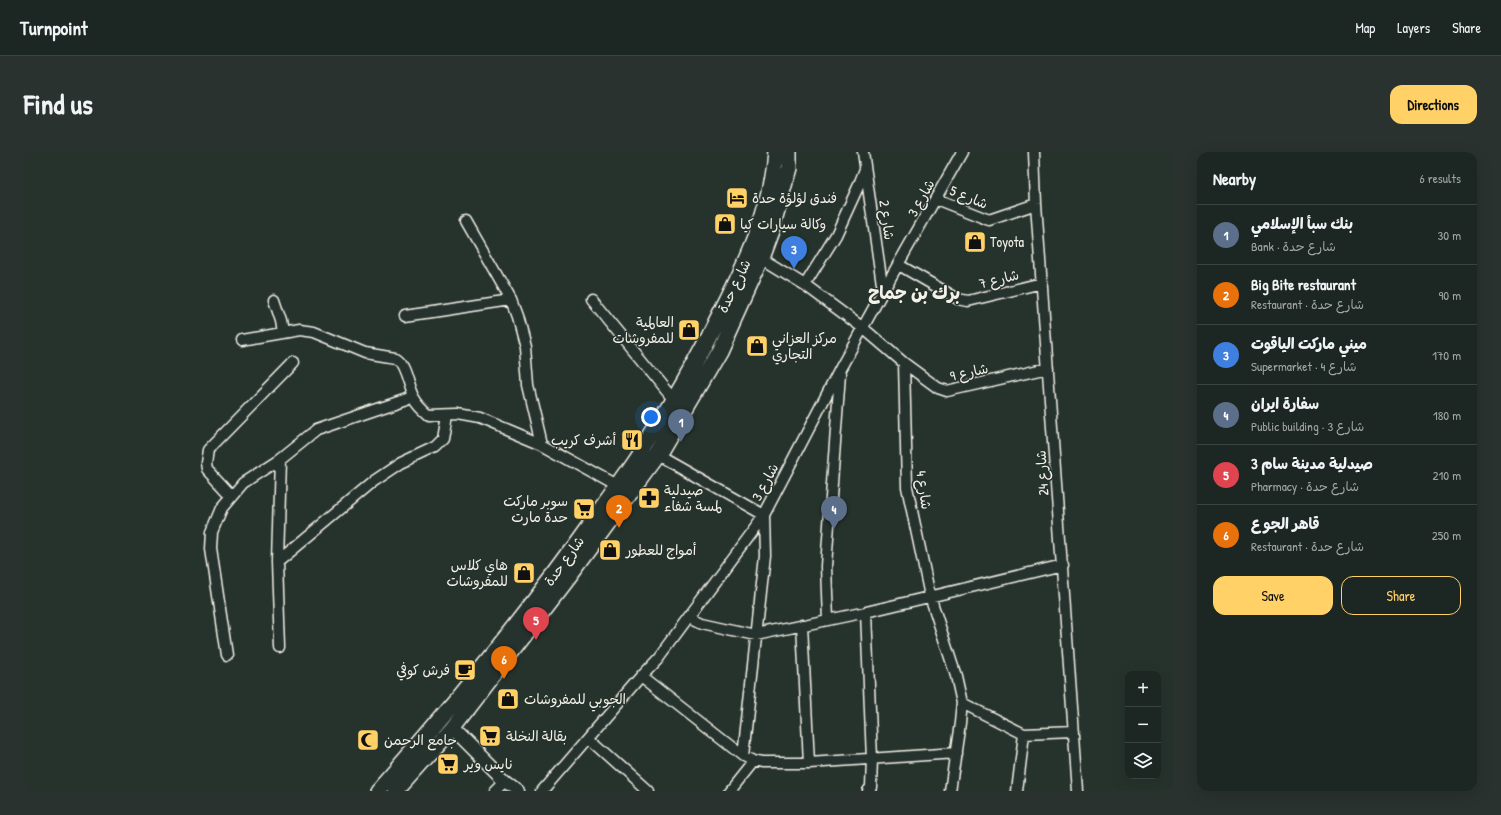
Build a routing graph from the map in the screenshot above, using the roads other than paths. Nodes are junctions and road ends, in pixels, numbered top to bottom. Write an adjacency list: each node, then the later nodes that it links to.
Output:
1 (775, 152): 27 (main road, شارع حدة)
2 (789, 152): 10 (main road, شارع حدة)
3 (863, 152): 6 (street, شارع 2)
4 (962, 152): 7 (street, شارع 3)
5 (1034, 152): 8 (street, شارع 24)
6 (866, 167): 13 (street); 14 (street, شارع 2)
7 (936, 199): 8 (street, شارع 5); 11 (street, شارع 3)
8 (1036, 204): 12 (street, شارع 24)
9 (466, 221): 17 (street)
10 (761, 258): 13 (street); 30 (main road, شارع حدة)
11 (899, 265): 12 (street, شارع 7); 14 (street, شارع 3)
12 (1042, 283): 24 (street, شارع 24)
13 (805, 285): 19 (street)
14 (883, 291): 19 (street, شارع 3)
15 (591, 299): 27 (street)
16 (274, 300): 20 (street)
17 (511, 300): 18 (street); 29 (street)
18 (405, 316)
19 (863, 328): 23 (street); 25 (street, شارع 3)
20 (283, 332): 21 (street); 26 (street)
21 (242, 340)
22 (293, 363): 33 (street)
23 (904, 363): 24 (street, شارع 9); 37 (street, شارع 4)
24 (1048, 368): 36 (street, شارع 24)
25 (840, 369): 34 (street, شارع 3); 40 (street)
26 (413, 397): 28 (street); 31 (street)
27 (674, 399): 32 (main road, شارع حدة)
28 (447, 415): 29 (street); 35 (street)
29 (542, 444): 32 (street)
30 (658, 455): 34 (street); 47 (main road, شارع حدة)
31 (280, 459): 33 (street); 35 (street)
32 (618, 486): 57 (main road, شارع حدة)
33 (232, 496): 44 (street)
34 (764, 515): 39 (street, شارع 3); 42 (street)
35 (277, 562): 43 (street)
36 (1062, 565): 37 (street); 48 (street, شارع 24)
37 (930, 596): 38 (street); 46 (street, شارع 4)
38 (866, 612): 40 (street); 53 (street)
39 (690, 617): 42 (street); 45 (street, شارع 3)
40 (828, 620): 41 (street)
41 (802, 625): 42 (street); 55 (street)
42 (756, 636): 52 (street)
43 (280, 648)
44 (227, 654)
45 (641, 676): 50 (street, شارع 3); 52 (street)
46 (962, 703): 49 (street); 51 (street, شارع 4)
47 (452, 728): 56 (street); 58 (main road, شارع حدة)
48 (1074, 732): 49 (street); 67 (street, شارع 24)
49 (1024, 734): 66 (street)
50 (589, 738): 61 (street, شارع 3); 62 (street)
51 (956, 753): 53 (street); 65 (street, شارع 4)
52 (743, 756): 54 (street)
53 (872, 759): 55 (street); 64 (street)
54 (753, 761): 55 (street); 63 (street)
55 (809, 763)
56 (505, 781): 59 (street); 60 (street)
57 (377, 791)
58 (396, 791)
59 (495, 791)
60 (518, 791)
61 (542, 791)
62 (648, 791)
63 (729, 791)
64 (868, 791)
65 (950, 791)
66 (1017, 791)
67 (1078, 791)

